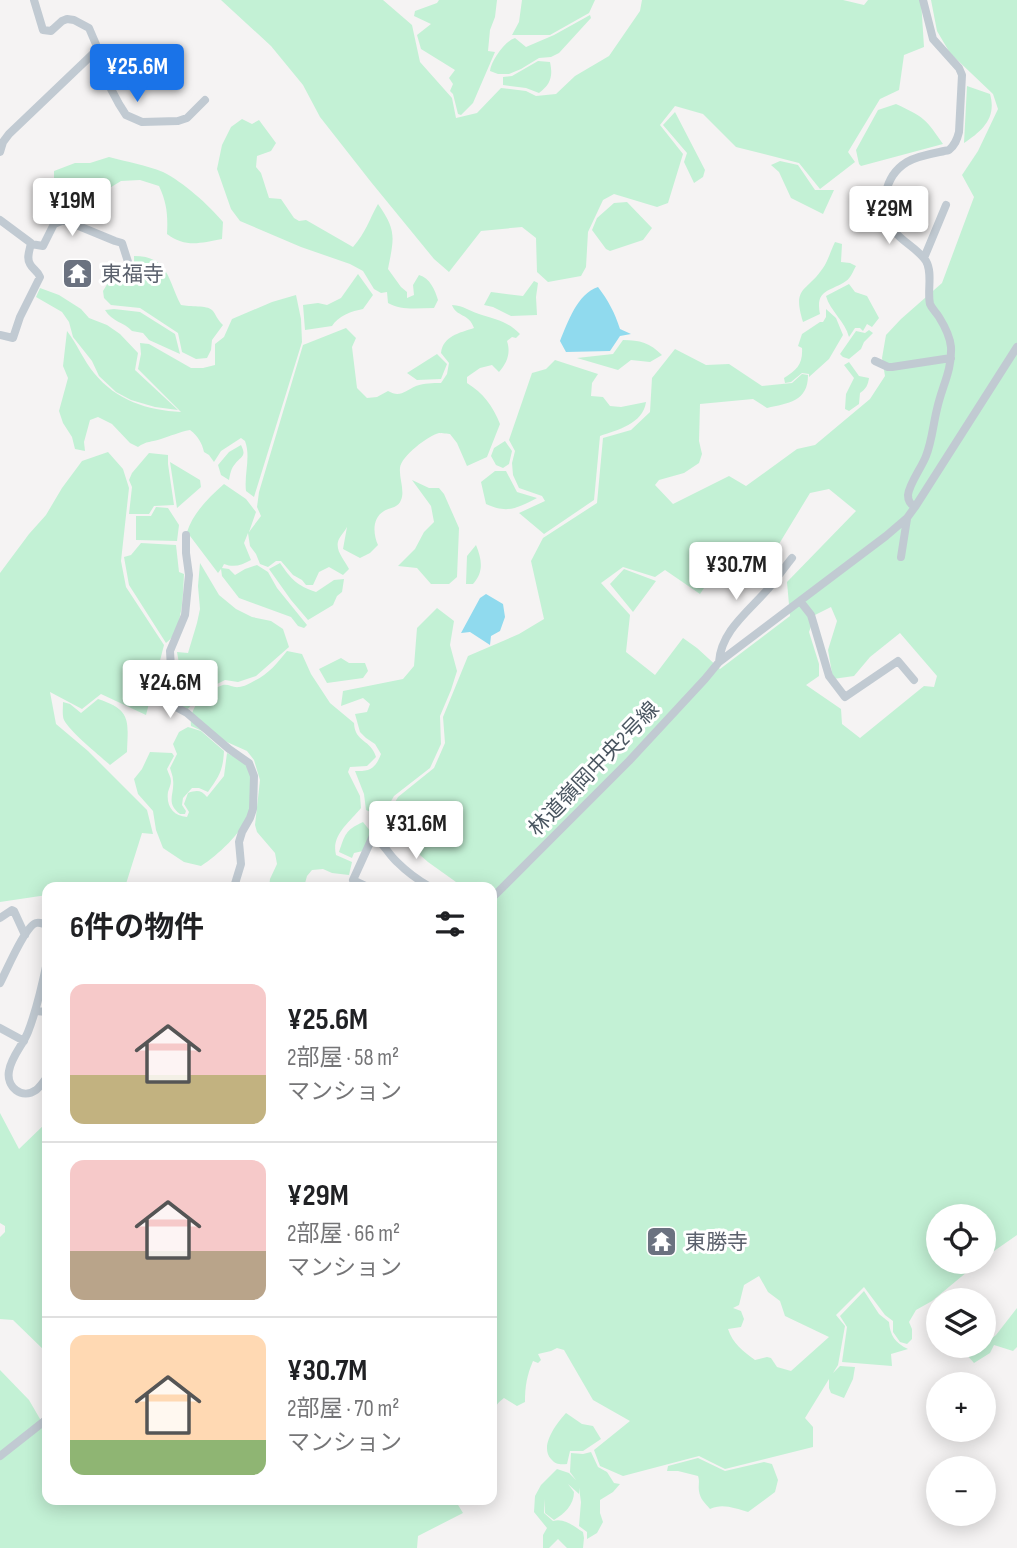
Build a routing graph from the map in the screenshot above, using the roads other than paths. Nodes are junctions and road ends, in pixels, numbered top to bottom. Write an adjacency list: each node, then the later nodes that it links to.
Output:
1 (34, 0): 3 (street)
2 (923, 0): 9 (street)
3 (98, 49): 4 (street); 5 (street)
4 (205, 100)
5 (0, 152)
6 (946, 205): 9 (street)
7 (0, 220): 8 (street)
8 (31, 244): 10 (street); 11 (street)
9 (924, 258): 13 (street)
10 (130, 268)
11 (0, 334)
12 (1017, 347): 15 (street)
13 (951, 358): 14 (street); 15 (street)
14 (875, 361)
15 (915, 508): 16 (street)
16 (907, 518): 18 (street); 20 (street)
17 (186, 535): 23 (street)
18 (901, 557)
19 (792, 558): 21 (street)
20 (800, 601): 21 (street); 22 (street)
21 (719, 662): 26 (street, 林道嶺岡中央2号線)
22 (914, 680)
23 (236, 882)
24 (357, 882): 25 (street)
25 (418, 882)
26 (497, 893)
27 (0, 918): 29 (street)
28 (42, 923): 29 (street)
29 (25, 935): 30 (street)
30 (0, 983)
31 (42, 984): 32 (street)
32 (36, 1011): 33 (street); 35 (street)
33 (42, 1012)
34 (0, 1028): 35 (street)
35 (24, 1041): 36 (street)
36 (42, 1083)
37 (42, 1423): 38 (street)
38 (0, 1456)

